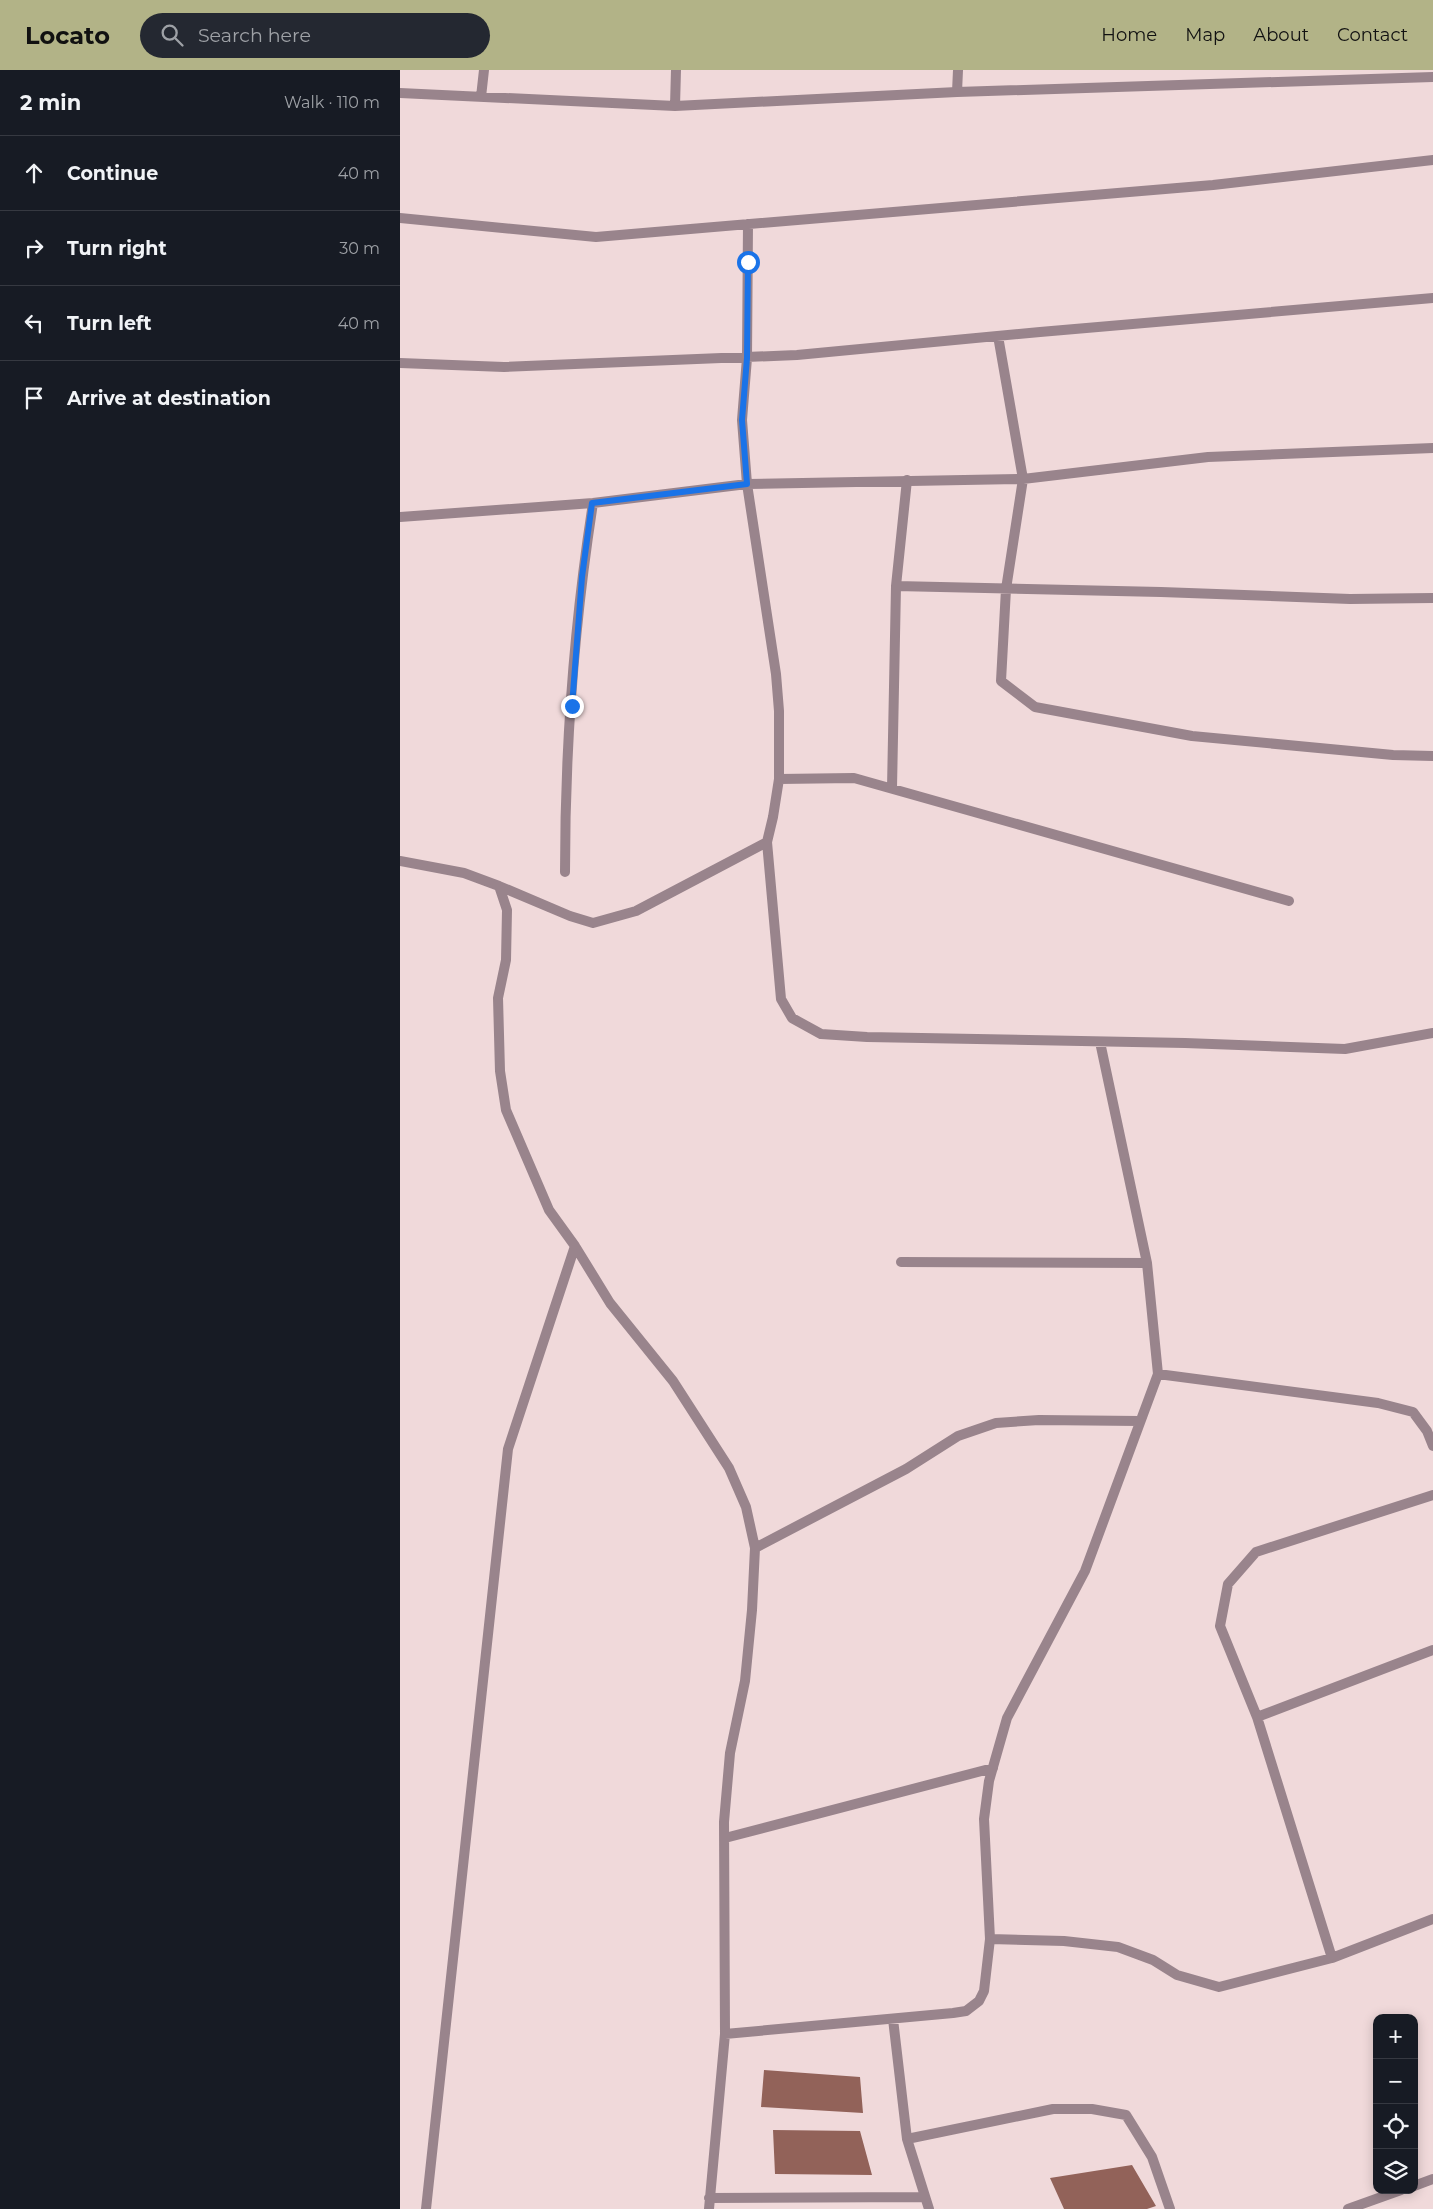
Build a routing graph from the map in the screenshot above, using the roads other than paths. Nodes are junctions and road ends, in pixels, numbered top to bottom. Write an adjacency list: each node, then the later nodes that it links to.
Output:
1 (484, 70): 7 (street)
2 (676, 70): 8 (street)
3 (958, 70): 5 (street)
4 (1433, 77): 5 (street)
5 (957, 92): 8 (street)
6 (400, 93): 7 (street)
7 (481, 97): 8 (street)
8 (675, 106)
9 (1433, 160): 11 (street)
10 (400, 218): 11 (street)
11 (748, 224): 14 (street)
12 (1433, 298): 13 (street)
13 (998, 336): 14 (street); 17 (street)
14 (747, 358): 15 (street); 19 (street)
15 (400, 363)
16 (1433, 448): 17 (street)
17 (1023, 479): 18 (street); 23 (street)
18 (907, 480): 19 (street); 22 (street)
19 (747, 484): 20 (street); 26 (street)
20 (592, 503): 21 (street); 30 (street)
21 (400, 517)
22 (896, 586): 23 (street); 27 (street)
23 (1006, 589): 24 (street); 25 (street)
24 (1433, 598)
25 (1433, 756)
26 (779, 779): 27 (street); 28 (street)
27 (892, 788): 32 (street)
28 (767, 842): 31 (street); 34 (street)
29 (400, 861): 31 (street)
30 (565, 872)
31 (499, 886): 35 (street)
32 (1289, 901)
33 (1433, 1033): 34 (street)
34 (1100, 1042): 37 (street)
35 (575, 1246): 42 (street); 58 (street)
36 (901, 1262): 37 (street)
37 (1148, 1263): 38 (street)
38 (1158, 1374): 39 (street); 40 (street)
39 (1139, 1422): 42 (street); 45 (street)
40 (1433, 1446)
41 (1433, 1495): 44 (street)
42 (755, 1548): 46 (street)
43 (1433, 1650): 44 (street)
44 (1257, 1716): 49 (street)
45 (993, 1768): 46 (street); 48 (street)
46 (724, 1838): 51 (street)
47 (1433, 1919): 49 (street)
48 (990, 1939): 49 (street); 50 (street)
49 (1332, 1958)
50 (893, 2019): 51 (street); 52 (street)
51 (724, 2034): 57 (street)
52 (907, 2139): 56 (street); 61 (street)
53 (1433, 2179): 54 (street)
54 (1418, 2185)
55 (1390, 2194): 62 (street)
56 (925, 2197): 57 (street); 60 (street)
57 (709, 2198): 59 (street)
58 (426, 2209)
59 (709, 2209)
60 (929, 2209)
61 (1170, 2209)
62 (1348, 2209)

